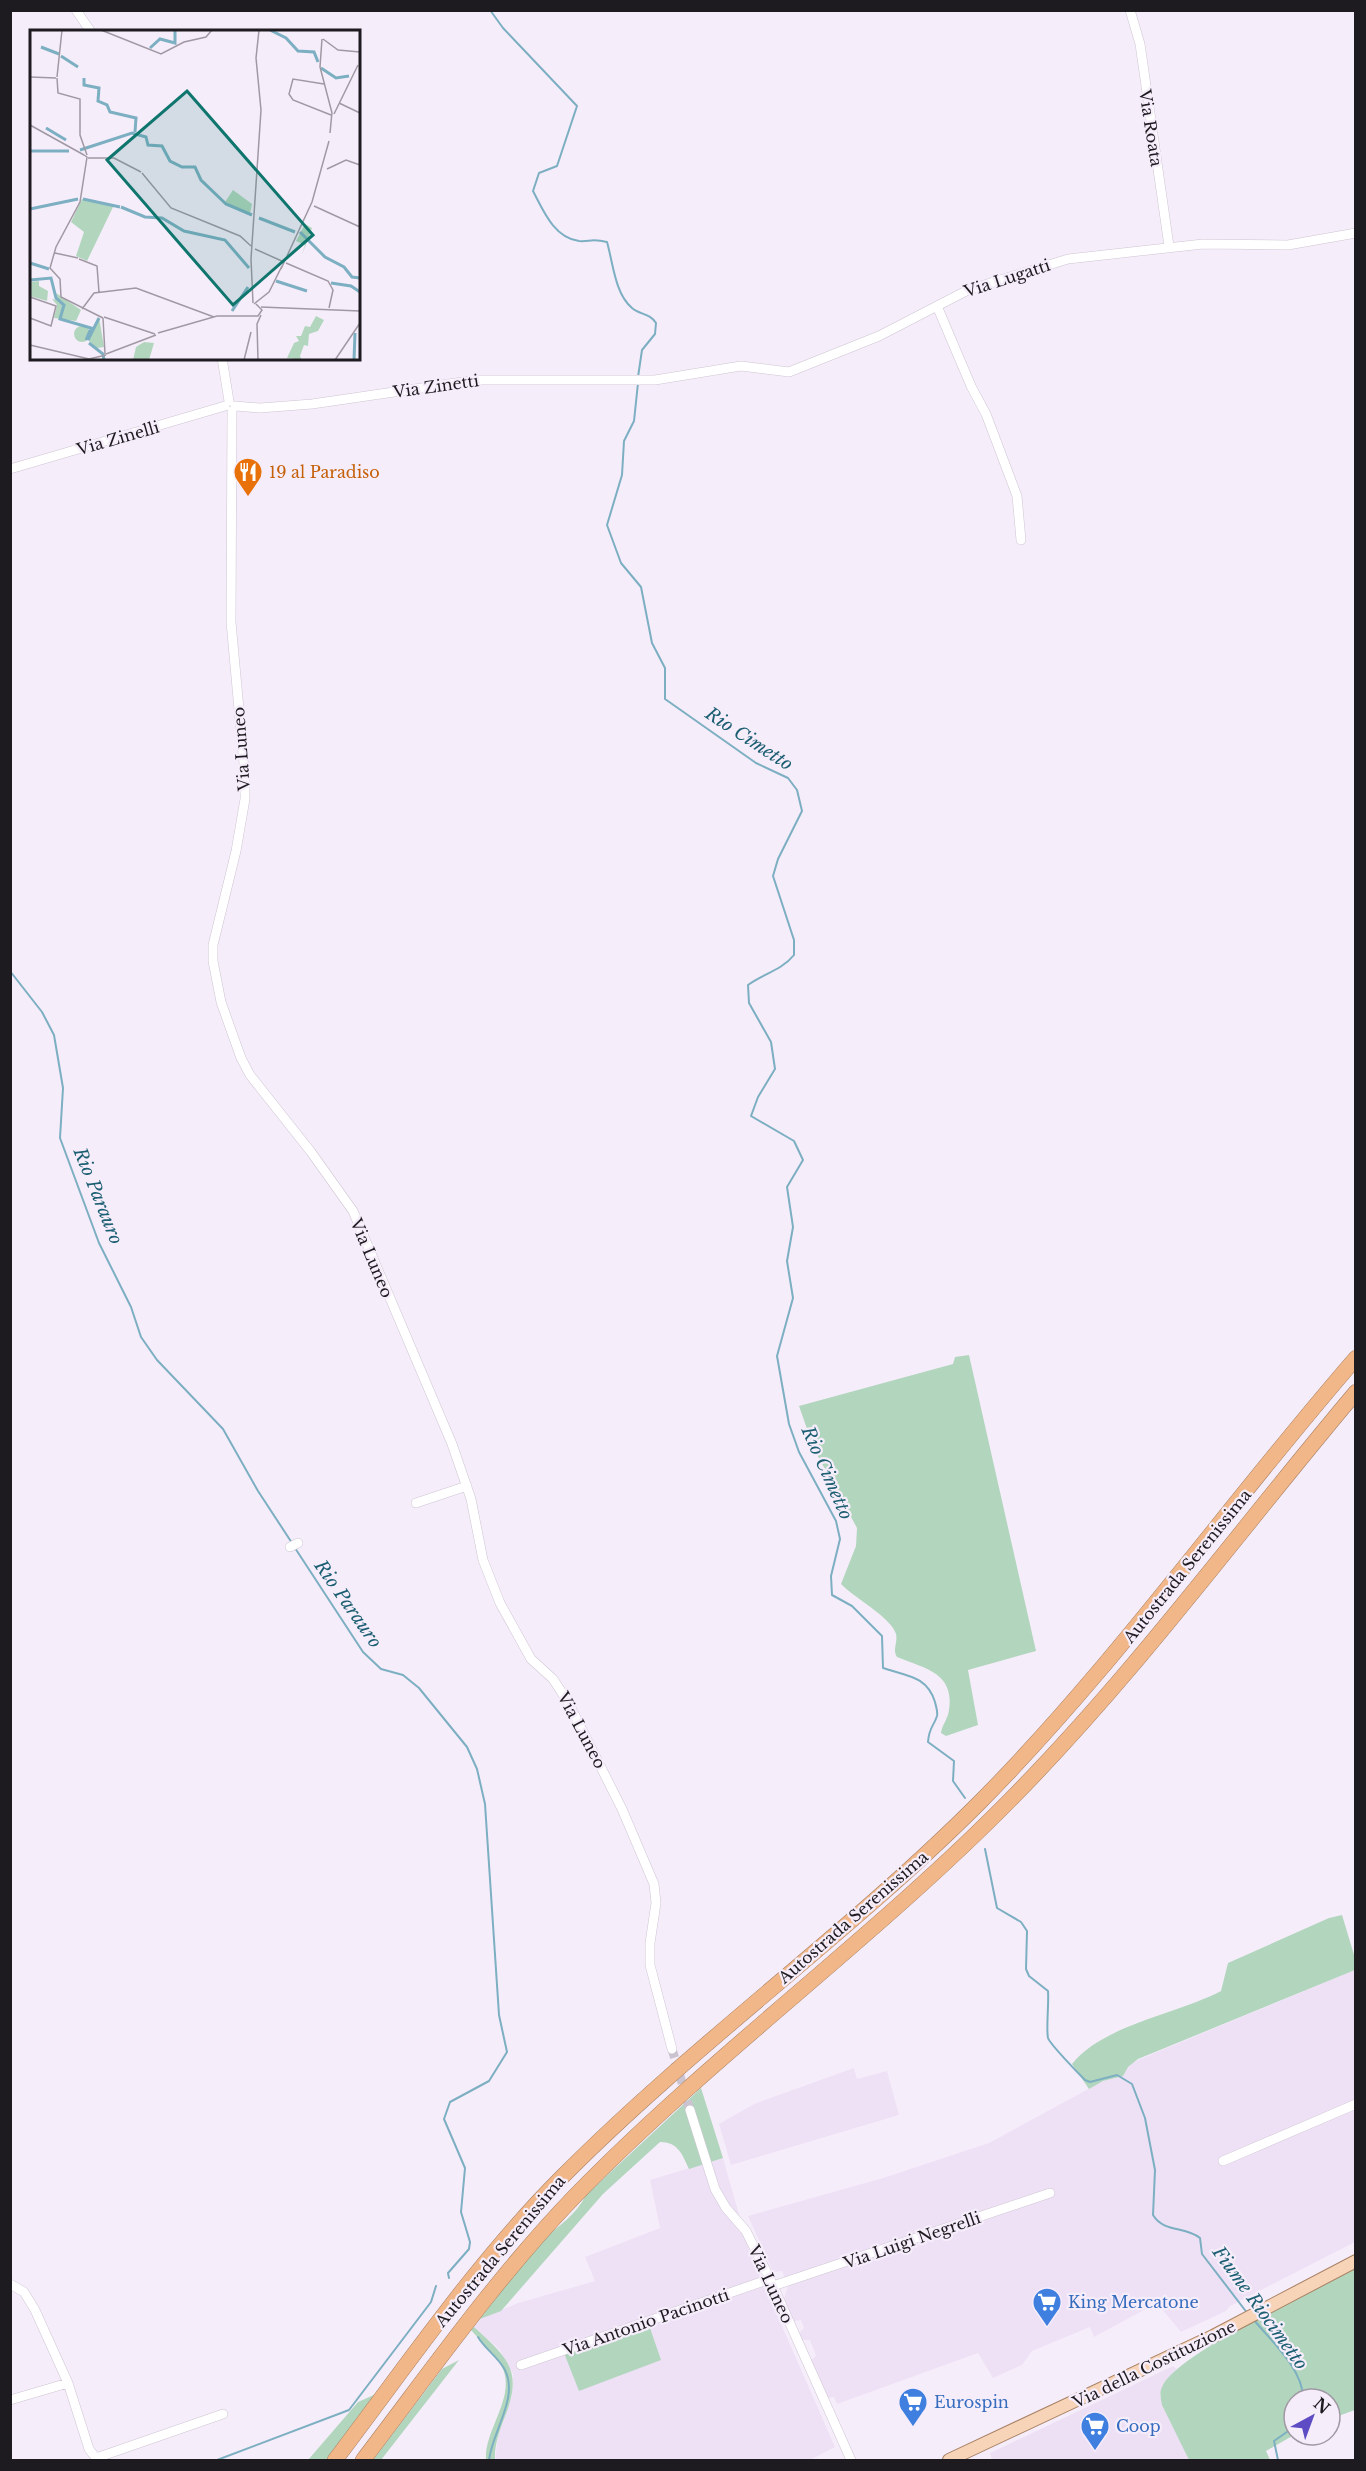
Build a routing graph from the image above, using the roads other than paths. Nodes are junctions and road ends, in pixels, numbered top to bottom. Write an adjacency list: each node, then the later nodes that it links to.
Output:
1 (76, 10): 3 (street)
2 (1130, 10): 5 (street, Via Roata)
3 (90, 30)
4 (1356, 233): 5 (street, Via Lugatti)
5 (1169, 246): 6 (street, Via Lugatti)
6 (937, 306): 8 (street, Via Lugatti); 11 (street)
7 (222, 360): 9 (street, Via Luneo)
8 (639, 380): 9 (street, Via Zinetti)
9 (230, 406): 10 (street, Via Zinelli); 14 (street, Via Luneo)
10 (10, 470)
11 (1021, 540)
12 (1356, 1358): 28 (highway, Autostrada Serenissima)
13 (1356, 1392): 29 (highway, Autostrada Serenissima)
14 (467, 1486): 15 (street); 16 (street, Via Luneo)
15 (416, 1503)
16 (672, 2049)
17 (1356, 2104): 19 (street)
18 (690, 2110): 22 (street, Via Luneo)
19 (1223, 2161)
20 (1050, 2193): 22 (street, Via Luigi Negrelli)
21 (1356, 2261): 31 (main road, Via della Costituzione)
22 (771, 2283): 24 (street, Via Antonio Pacinotti); 30 (street, Via Luneo)
23 (10, 2284): 25 (street)
24 (521, 2365)
25 (68, 2383): 26 (street); 27 (street)
26 (10, 2400)
27 (223, 2414)
28 (335, 2460)
29 (363, 2460)
30 (850, 2460)
31 (949, 2460)

